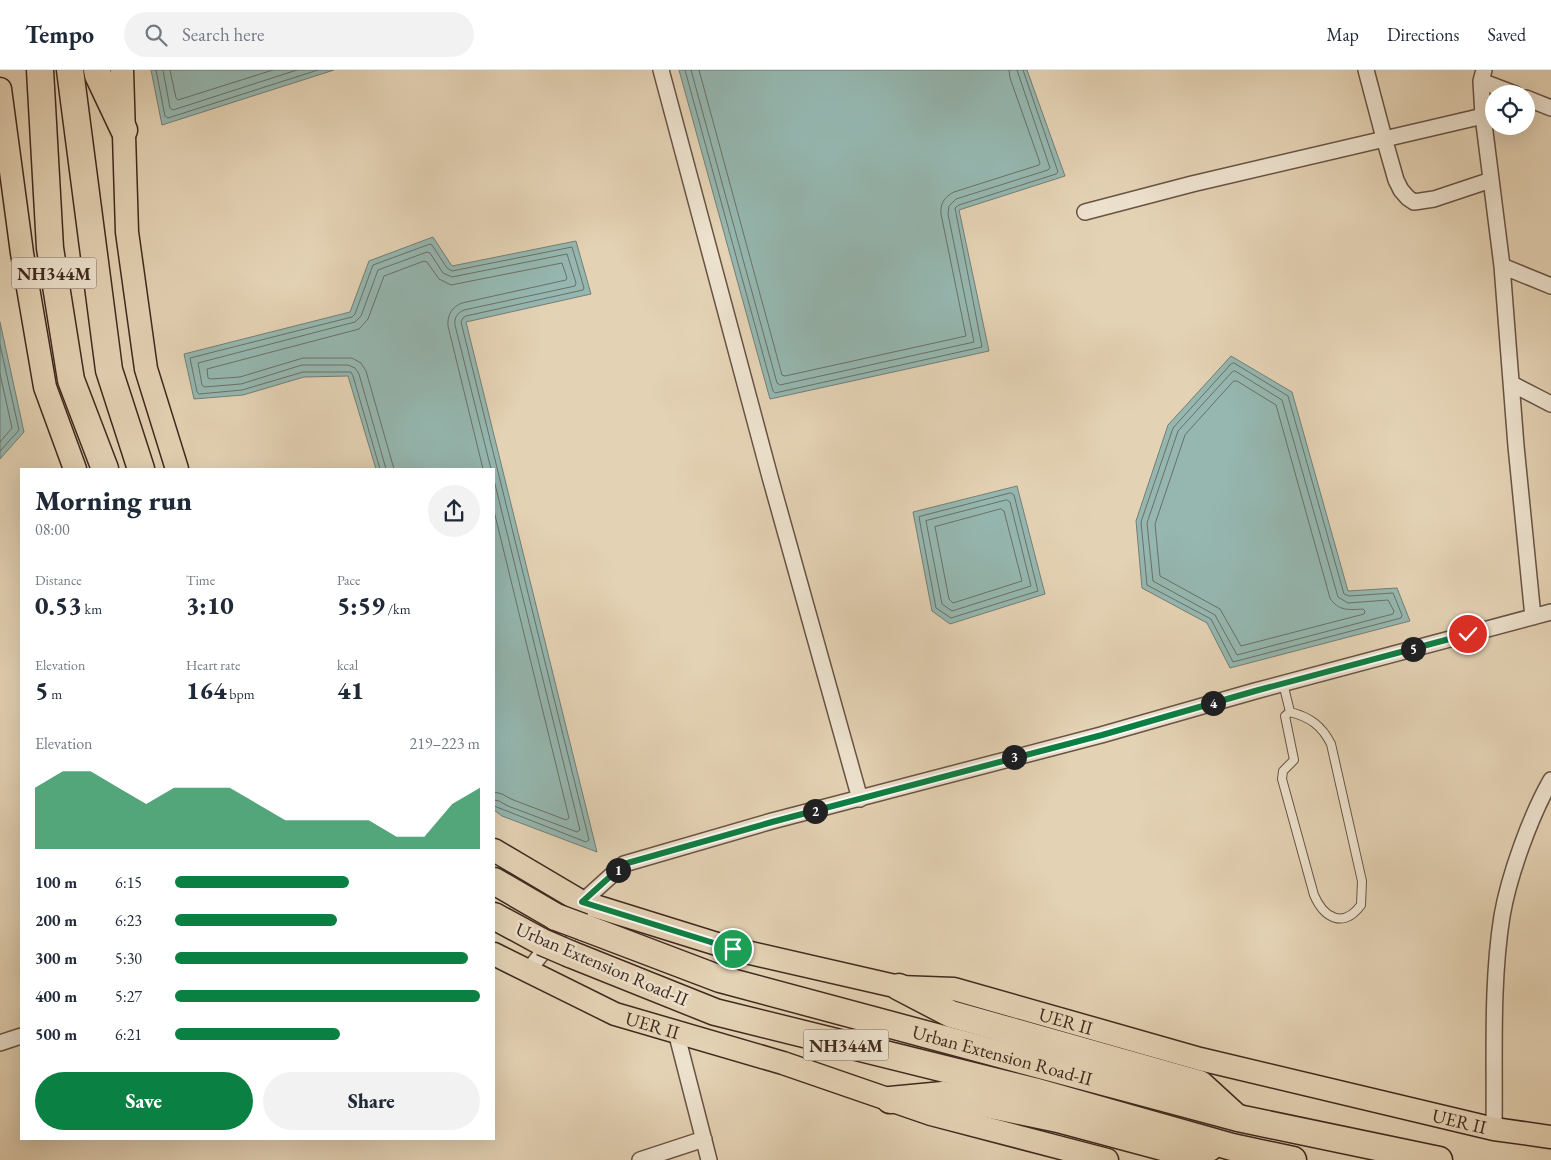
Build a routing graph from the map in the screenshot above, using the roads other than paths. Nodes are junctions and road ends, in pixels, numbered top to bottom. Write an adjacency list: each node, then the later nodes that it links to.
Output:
1 (40, 70): 22 (highway, NH344M)
2 (70, 70): 23 (highway, NH344M)
3 (97, 70): 13 (highway)
4 (122, 70): 13 (main road)
5 (661, 70): 30 (street)
6 (1366, 70): 14 (street)
7 (1483, 75): 8 (street); 12 (street)
8 (1499, 85)
9 (0, 89): 21 (main road)
10 (1535, 102): 11 (street)
11 (1551, 108)
12 (1483, 116): 14 (street); 15 (street)
13 (124, 130): 24 (main road)
14 (1384, 138): 15 (street); 16 (street)
15 (1491, 180): 17 (street)
16 (1085, 212)
17 (1502, 266): 18 (street); 19 (street)
18 (1551, 286)
19 (1512, 384): 20 (street); 26 (street)
20 (1551, 404)
21 (75, 468)
22 (105, 468)
23 (141, 468)
24 (177, 468)
25 (1551, 612): 26 (street)
26 (1533, 617): 27 (street)
27 (1283, 683): 28 (lane); 30 (street)
28 (1290, 712): 28 (lane)
29 (1551, 780): 44 (street)
30 (860, 799): 34 (street)
31 (495, 851): 34 (main road, UER II)
32 (495, 881): 34 (highway, Urban Extension Road-II / NH344M)
33 (495, 917): 35 (highway, Urban Extension Road-II / NH344M)
34 (572, 917): 35 (street); 38 (main road, UER II); 43 (highway, Urban Extension Road-II / NH344M)
35 (553, 947): 37 (street); 47 (highway, Urban Extension Road-II / NH344M)
36 (495, 954): 37 (main road, UER II)
37 (528, 971): 39 (main road, UER II)
38 (899, 987): 43 (highway); 44 (main road, UER II)
39 (676, 1032): 42 (main road, UER II); 46 (street)
40 (20, 1036): 41 (street)
41 (0, 1043)
42 (890, 1100): 47 (highway); 50 (main road, UER II)
43 (1238, 1118): 52 (highway, Urban Extension Road-II / NH344M)
44 (1494, 1129): 45 (main road, UER II)
45 (1551, 1137)
46 (704, 1139): 48 (street); 49 (street)
47 (1232, 1146): 51 (highway, Urban Extension Road-II / NH344M)
48 (640, 1160)
49 (709, 1160)
50 (1107, 1160)
51 (1293, 1160)
52 (1439, 1160)

